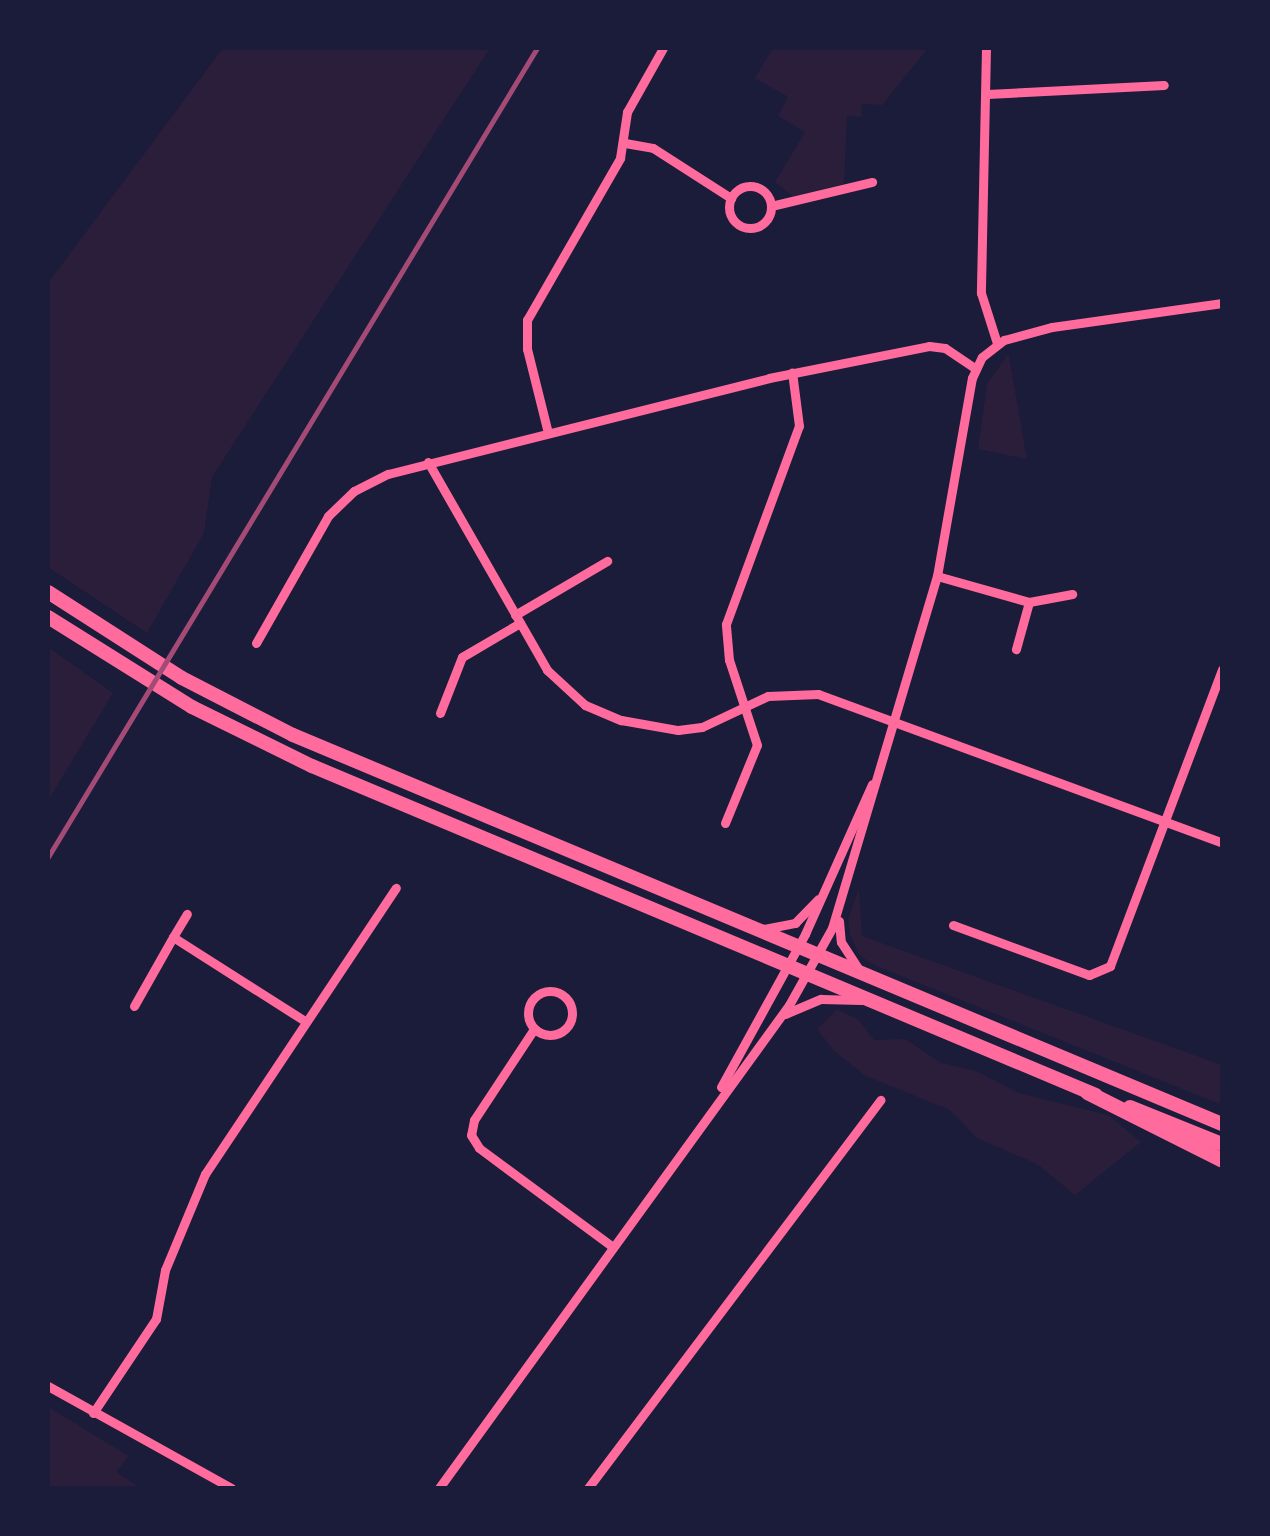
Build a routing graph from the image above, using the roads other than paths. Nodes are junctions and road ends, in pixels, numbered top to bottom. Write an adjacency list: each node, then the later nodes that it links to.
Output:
1 (663, 48): 5 (street)
2 (986, 48): 4 (street)
3 (1164, 85): 4 (street)
4 (987, 94): 10 (street)
5 (625, 143): 7 (street); 13 (street)
6 (872, 182): 8 (street)
7 (731, 198): 8 (street); 8 (street)
8 (771, 206)
9 (1222, 303): 10 (street)
10 (997, 343): 11 (street)
11 (976, 368): 12 (street); 16 (street)
12 (792, 372): 13 (street); 25 (street)
13 (548, 432): 14 (street)
14 (428, 462): 21 (street); 22 (street)
15 (608, 562): 21 (street)
16 (937, 576): 19 (street); 27 (street)
17 (48, 592): 37 (main road)
18 (1072, 594): 19 (street)
19 (1029, 602): 23 (street)
20 (48, 616): 41 (main road)
21 (517, 619): 25 (street); 26 (street)
22 (256, 643)
23 (1016, 649)
24 (1222, 669): 29 (street)
25 (748, 705): 27 (street); 30 (street)
26 (440, 714)
27 (894, 720): 28 (street); 29 (street)
28 (877, 773): 32 (street); 34 (street)
29 (1164, 821): 31 (street); 36 (street)
30 (725, 823)
31 (1222, 843)
32 (832, 875): 37 (street); 39 (street)
33 (396, 888): 47 (street)
34 (840, 910): 40 (street); 43 (street)
35 (186, 914): 38 (street)
36 (953, 924)
37 (749, 930): 39 (main road)
38 (173, 937): 45 (street); 47 (street)
39 (797, 950): 40 (main road); 41 (street)
40 (816, 958): 42 (street); 43 (main road)
41 (788, 968): 42 (main road); 51 (street)
42 (807, 976): 44 (main road); 46 (street)
43 (877, 984): 52 (main road)
44 (872, 1002): 46 (street); 49 (main road)
45 (134, 1006)
46 (779, 1018): 51 (street)
47 (305, 1021): 57 (street)
48 (534, 1029): 48 (street); 55 (street)
49 (1087, 1092): 53 (main road); 54 (highway)
50 (880, 1100): 60 (street)
51 (707, 1112): 55 (street)
52 (1222, 1124)
53 (1222, 1144)
54 (1222, 1160)
55 (610, 1245): 59 (street)
56 (48, 1386): 57 (street)
57 (93, 1413): 58 (street)
58 (226, 1488)
59 (439, 1488)
60 (588, 1488)

